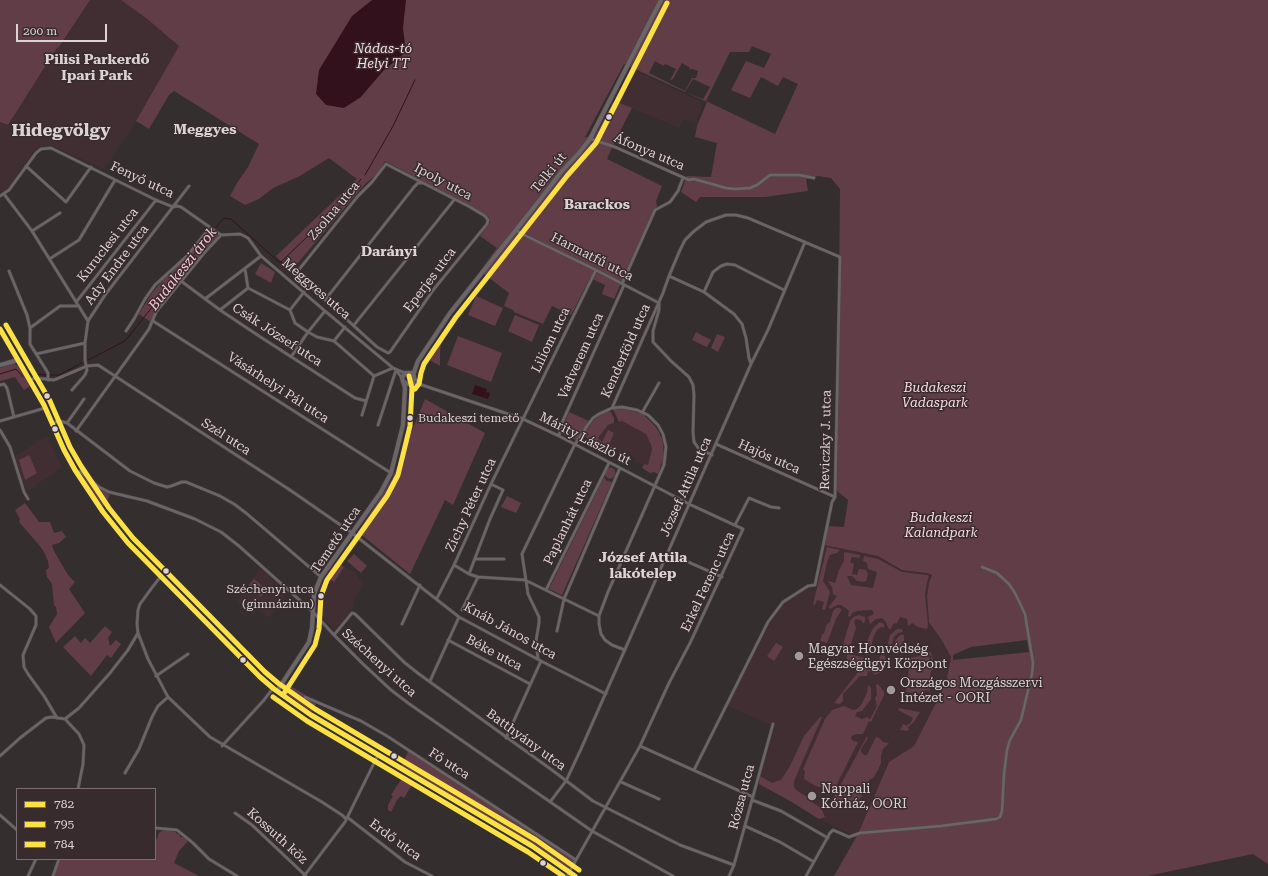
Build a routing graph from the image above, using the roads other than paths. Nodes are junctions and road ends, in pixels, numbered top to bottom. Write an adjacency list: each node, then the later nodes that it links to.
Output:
1 (661, 0): 2 (main road, Telki út)
2 (590, 138): 6 (street, Áfonya utca); 18 (main road, Telki út)
3 (386, 164): 9 (street, Ipoly utca); 36 (street, Zsolna utca)
4 (26, 166): 5 (street, Fenyő utca); 5 (street); 11 (street)
5 (91, 167): 8 (street, Fenyő utca)
6 (683, 178): 7 (street, Áfonya utca); 30 (street, Vadverem utca)
7 (814, 178)
8 (115, 180): 13 (street, Fenyő utca); 24 (street)
9 (424, 183): 14 (street, Ipoly utca); 36 (street)
10 (189, 186): 15 (street, Ady Endre utca)
11 (4, 194): 12 (street); 19 (street)
12 (0, 196)
13 (156, 200): 15 (street, Fenyő utca); 37 (street, Kuruclesi utca)
14 (454, 200): 17 (street, Ipoly utca); 45 (street)
15 (173, 207): 21 (street, Fenyő utca); 43 (street, Ady Endre utca)
16 (60, 213): 19 (street)
17 (488, 220): 45 (street, Eperjes utca)
18 (516, 230): 26 (street, Harmatfű utca); 57 (main road, Telki út)
19 (32, 231): 24 (street)
20 (207, 231): 49 (street)
21 (221, 235): 23 (street, Meggyes utca); 29 (street)
22 (805, 242): 28 (street); 32 (street, József Attila utca); 100 (street, Reviczky J. utca)
23 (262, 256): 25 (street); 33 (street, Meggyes utca)
24 (51, 258): 37 (street)
25 (245, 269): 31 (street); 35 (street)
26 (596, 270): 30 (street, Harmatfű utca); 83 (street, Liliom utca)
27 (10, 271): 46 (street)
28 (669, 276): 34 (street); 38 (street)
29 (181, 281): 35 (street, Csák József utca); 44 (street)
30 (623, 284): 38 (street, Harmatfű utca); 90 (street, Vadverem utca)
31 (248, 288): 40 (street); 41 (street)
32 (784, 290): 34 (street); 59 (street, József Attila utca)
33 (304, 292): 41 (street); 42 (street, Meggyes utca)
34 (704, 292): 59 (street)
35 (205, 299): 40 (street, Csák József utca)
36 (325, 300): 45 (street)
37 (77, 301): 39 (street)
38 (659, 302): 79 (street, Kenderföld utca); 93 (street)
39 (79, 306): 43 (street); 46 (street)
40 (220, 310): 55 (street, Csák József utca)
41 (290, 310): 50 (street)
42 (325, 311): 47 (street, Meggyes utca); 50 (street)
43 (88, 321): 53 (street, Ady Endre utca)
44 (153, 321): 66 (street); 97 (street, Vásárhelyi Pál utca)
45 (356, 327): 51 (street)
46 (30, 328): 54 (street)
47 (345, 328): 51 (street, Meggyes utca); 52 (street)
48 (0, 329): 56 (main road)
49 (126, 331)
50 (308, 332): 52 (street); 55 (street)
51 (352, 333): 61 (street, Meggyes utca)
52 (334, 342): 64 (street)
53 (85, 343): 54 (street); 60 (street, Ady Endre utca)
54 (36, 354): 68 (street)
55 (291, 357): 77 (street, Csák József utca)
56 (18, 360): 58 (main road); 67 (main road)
57 (418, 361): 63 (main road); 65 (main road)
58 (0, 364)
59 (751, 364): 92 (street, József Attila utca)
60 (86, 366): 66 (street, Szél utca); 68 (street); 74 (street)
61 (392, 368): 62 (street, Meggyes utca); 64 (street)
62 (396, 370): 63 (street, Meggyes utca); 69 (street, Meggyes utca); 87 (street)
63 (406, 372): 65 (main road); 69 (main road)
64 (374, 376): 77 (street)
65 (414, 376): 70 (main road, Temető utca); 73 (street, Márity László út)
66 (114, 377): 89 (street); 105 (street, Szél utca)
67 (29, 380): 68 (street); 78 (main road)
68 (48, 380)
69 (403, 380): 70 (main road); 75 (main road, Temető utca)
70 (411, 383): 73 (street, Márity László út); 75 (main road, Temető utca)
71 (659, 383): 80 (street)
72 (0, 385): 82 (street)
73 (422, 385): 83 (street, Márity László út)
74 (72, 390)
75 (405, 398): 97 (main road, Temető utca)
76 (84, 399): 86 (street)
77 (366, 401): 81 (street)
78 (45, 408): 82 (street); 85 (main road)
79 (612, 408): 80 (street); 91 (street)
80 (642, 411): 99 (street)
81 (362, 415)
82 (14, 417): 84 (street)
83 (523, 419): 90 (street, Márity László út); 98 (street, Zichy Péter utca)
84 (0, 421)
85 (52, 423): 86 (street); 96 (main road)
86 (67, 423): 89 (street)
87 (378, 425)
88 (0, 430): 101 (street)
89 (76, 430): 113 (street)
90 (559, 436): 91 (street, Márity László út)
91 (575, 444): 94 (street, Márity László út); 116 (street)
92 (716, 444): 93 (street, József Attila utca); 100 (street, Hajós utca)
93 (712, 455): 102 (street, József Attila utca)
94 (609, 462): 95 (street, Márity László út); 119 (street, Paplanhát utca)
95 (620, 468): 99 (street, Márity László út); 121 (street)
96 (75, 470): 112 (main road); 123 (street, Széchenyi utca)
97 (391, 473): 105 (main road, Temető utca)
98 (491, 484): 107 (street); 109 (street, Zichy Péter utca)
99 (655, 486): 102 (street, Márity László út); 125 (street)
100 (835, 497): 152 (street, Reviczky J. utca)
101 (28, 499)
102 (689, 504): 104 (street, Márity László út); 106 (street, József Attila utca)
103 (779, 508): 104 (street, Erkel Ferenc utca)
104 (735, 524): 115 (street, Erkel Ferenc utca)
105 (352, 533): 113 (main road, Temető utca); 118 (street, Knáb János utca)
106 (668, 553): 115 (street); 131 (street, József Attila utca)
107 (475, 559): 108 (street); 111 (street)
108 (504, 559)
109 (454, 565): 111 (street); 120 (street, Zichy Péter utca)
110 (982, 567): 168 (street)
111 (469, 574): 114 (street)
112 (162, 576): 128 (street); 140 (main road)
113 (321, 577): 123 (main road, Temető utca)
114 (478, 577): 116 (street); 122 (street)
115 (722, 577): 149 (street, Erkel Ferenc utca)
116 (525, 580): 119 (street); 132 (street)
117 (0, 585): 144 (street)
118 (420, 585): 120 (street, Knáb János utca); 126 (street)
119 (546, 590): 121 (street)
120 (437, 598): 124 (street, Knáb János utca)
121 (564, 599): 125 (street); 127 (street)
122 (462, 610)
123 (313, 612): 129 (street, Széchenyi utca); 140 (main road, Temető utca)
124 (459, 616): 130 (street); 134 (street, Knáb János utca)
125 (599, 616): 131 (street)
126 (402, 624)
127 (557, 631)
128 (138, 633): 137 (street); 145 (street)
129 (334, 635): 138 (street, Batthyány utca); 159 (street, Széchenyi utca)
130 (448, 640): 138 (street); 139 (street, Béke utca)
131 (625, 650): 141 (street, József Attila utca)
132 (536, 651): 134 (street); 135 (street)
133 (188, 654): 137 (street)
134 (533, 656): 135 (street, Knáb János utca)
135 (538, 659): 136 (street, Knáb János utca)
136 (541, 661): 139 (street); 141 (street, Knáb János utca)
137 (156, 676): 142 (street)
138 (430, 681): 147 (street, Batthyány utca)
139 (530, 684): 147 (street)
140 (275, 689): 148 (street); 150 (main road)
141 (606, 694): 154 (street, József Attila utca)
142 (168, 697): 148 (street); 153 (street)
143 (305, 697): 171 (street, Fő utca)
144 (57, 718): 145 (street); 151 (street)
145 (65, 719): 156 (street)
146 (774, 724): 157 (street, Rózsa utca)
147 (506, 738): 154 (street, Batthyány utca)
148 (222, 746): 163 (street)
149 (640, 746): 152 (street); 155 (street, Erkel Ferenc utca)
150 (379, 755): 163 (street); 174 (main road)
151 (0, 756)
152 (694, 770): 157 (street)
153 (125, 773)
154 (566, 781): 159 (street, József Attila utca); 160 (street, Batthyány utca)
155 (620, 782): 158 (street); 160 (street, Erkel Ferenc utca)
156 (78, 788)
157 (753, 798): 164 (street, Rózsa utca); 168 (street)
158 (659, 800)
159 (550, 802): 167 (street, Széchenyi utca)
160 (606, 807): 167 (street, Erkel Ferenc utca); 173 (street, Batthyány utca)
161 (235, 813): 178 (street, Kossuth köz)
162 (0, 815): 166 (street)
163 (347, 817): 178 (street); 179 (street, Erdő utca)
164 (745, 826): 172 (street); 173 (street, Rózsa utca)
165 (156, 828): 177 (street)
166 (16, 829)
167 (592, 831): 171 (street, Erkel Ferenc utca); 181 (street, Széchenyi utca)
168 (828, 838): 172 (street)
169 (36, 860): 175 (street)
170 (59, 860): 176 (street)
171 (576, 860): 174 (street, Erkel Ferenc utca)
172 (814, 862): 183 (street)
173 (734, 865): 182 (street, Rózsa utca)
174 (568, 874): 180 (main road)
175 (28, 876)
176 (53, 876)
177 (237, 876)
178 (305, 876)
179 (432, 876)
180 (575, 876)
181 (673, 876)
182 (729, 876)
183 (806, 876)

